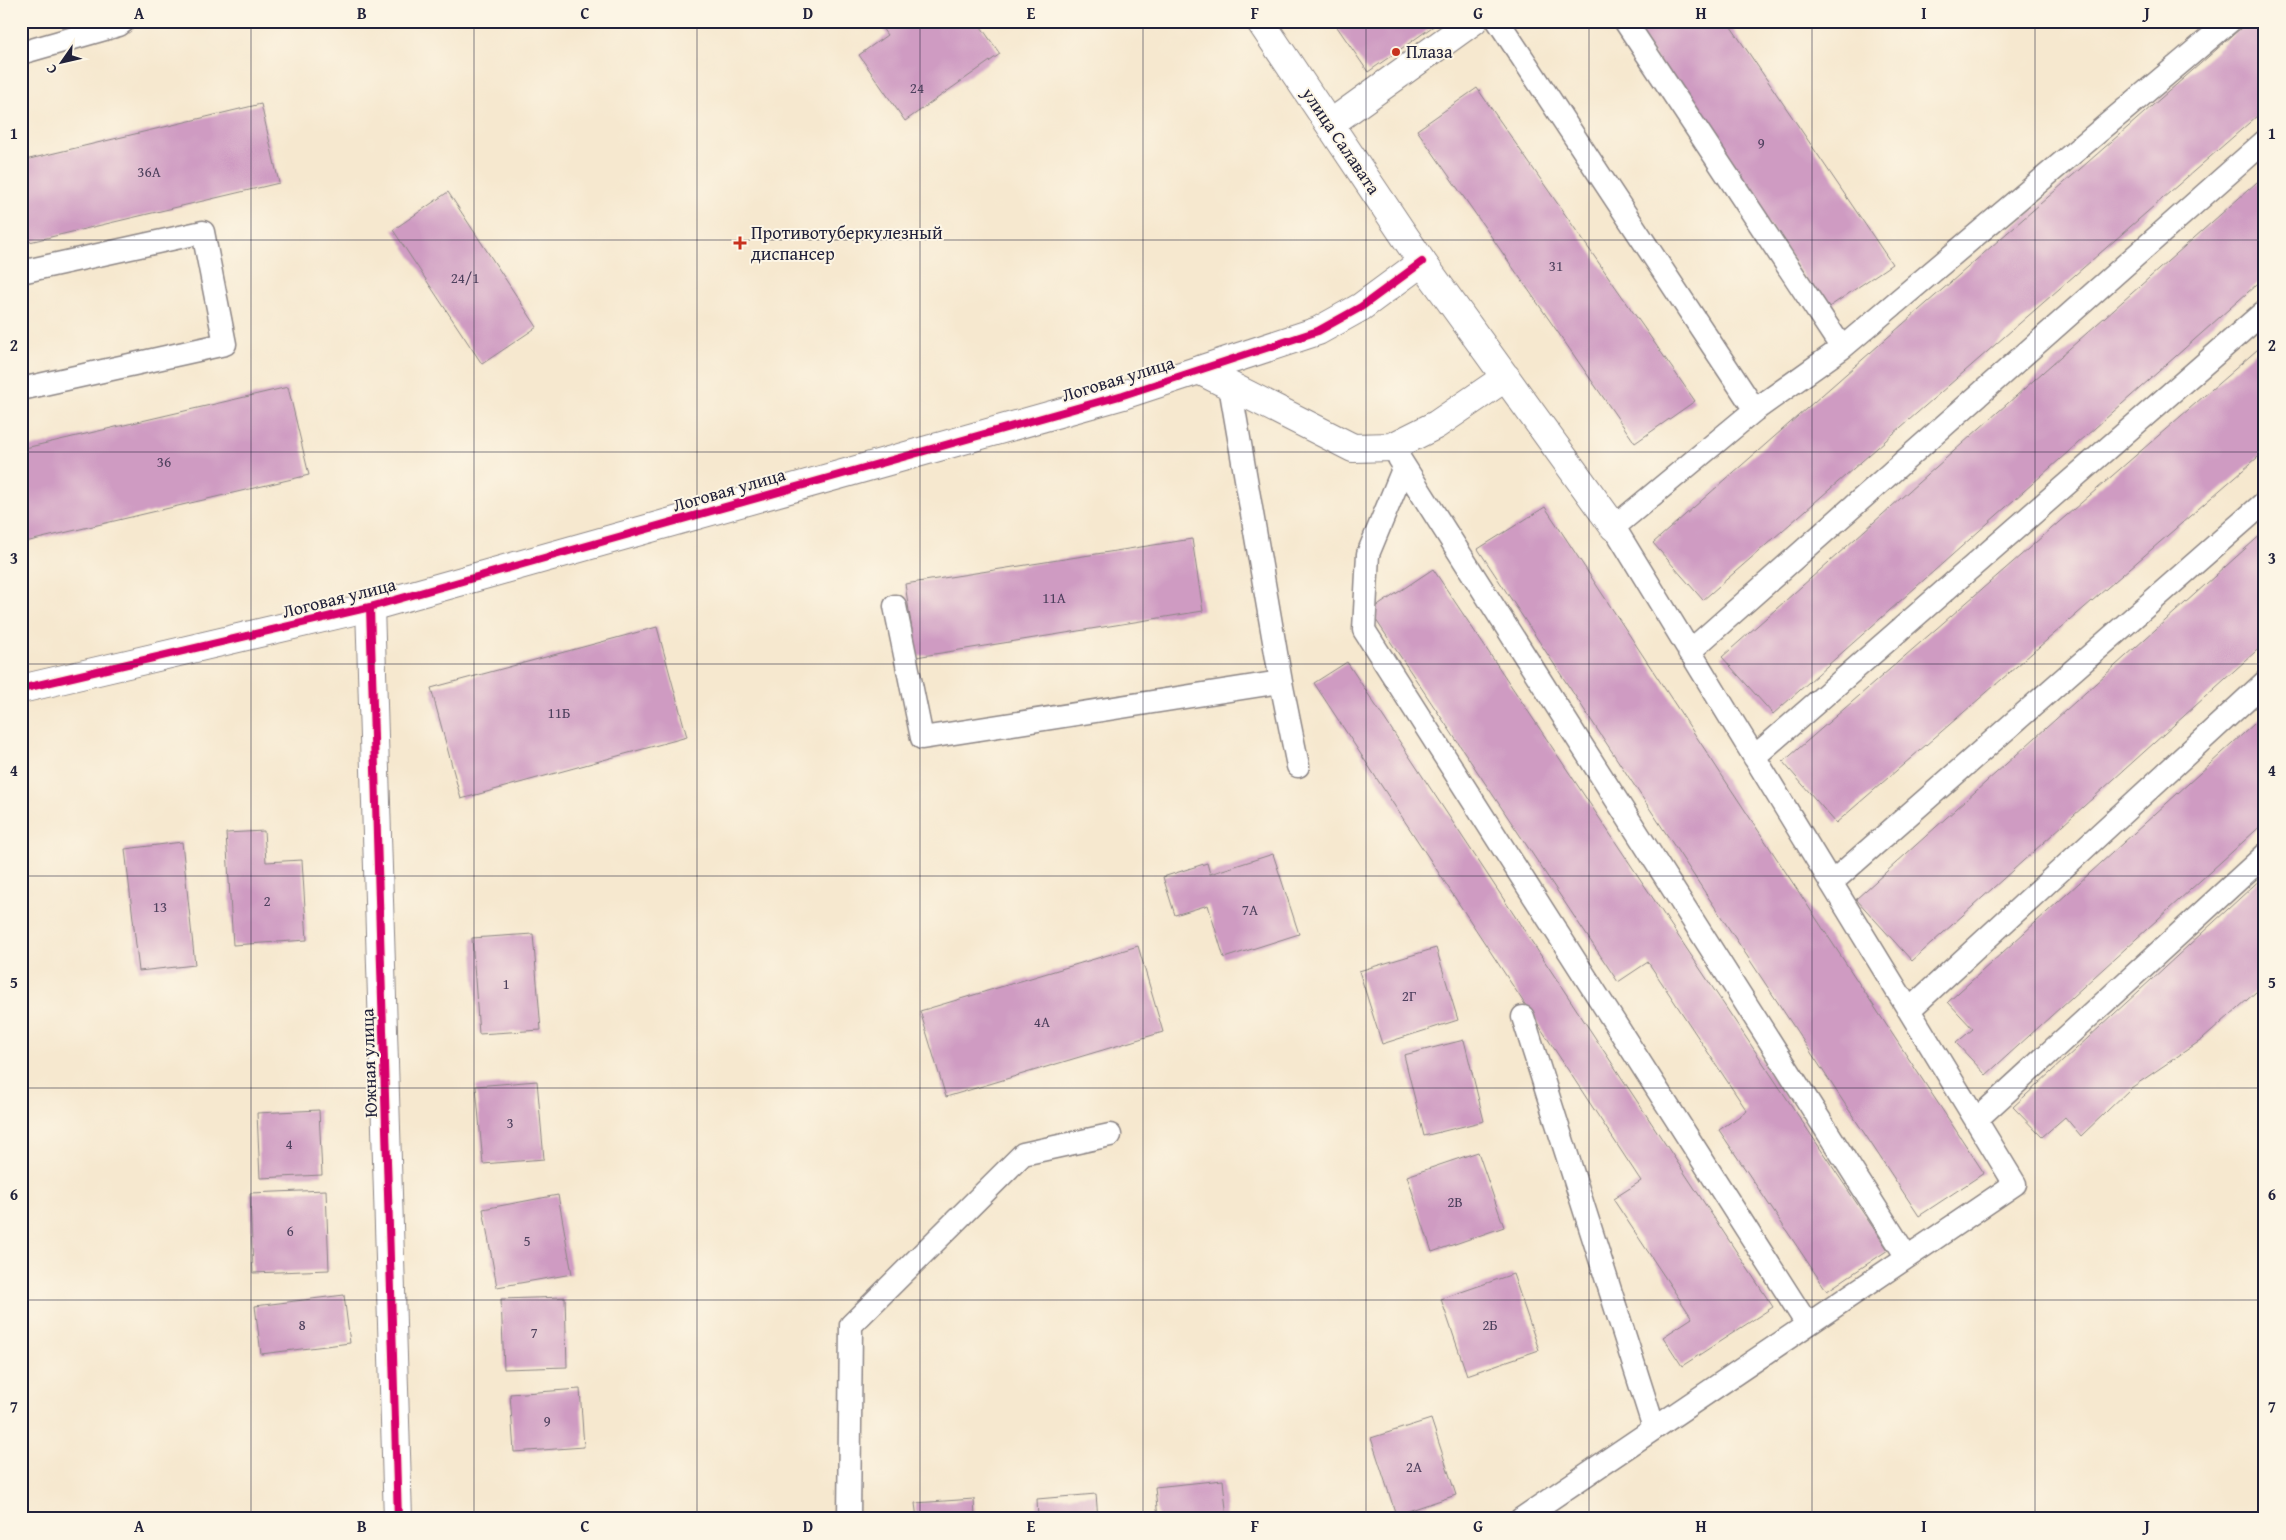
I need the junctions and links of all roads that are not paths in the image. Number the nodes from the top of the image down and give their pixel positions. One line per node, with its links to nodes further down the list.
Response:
1 (1260, 21): 8 (street, улица Салавата)
2 (1473, 21): 8 (street)
3 (1498, 21): 18 (lane)
4 (1625, 21): 13 (lane)
5 (2230, 21): 13 (lane)
6 (120, 23): 7 (lane)
7 (21, 53)
8 (1330, 124): 10 (street, улица Салавата)
9 (2265, 141): 24 (lane)
10 (1422, 262): 14 (street, Логовая улица); 15 (street, улица Салавата)
11 (21, 272): 17 (lane)
12 (2265, 311): 28 (lane)
13 (1842, 348): 18 (lane)
14 (1199, 370): 16 (street); 23 (street, Логовая улица)
15 (1506, 377): 19 (street); 21 (street, улица Салавата)
16 (1230, 386): 19 (street); 25 (lane)
17 (21, 389)
18 (1755, 410): 21 (lane)
19 (1398, 457): 36 (lane); 37 (lane)
20 (2265, 502): 31 (lane)
21 (1614, 527): 24 (lane)
22 (896, 606): 25 (lane)
23 (370, 607): 27 (street, Логовая улица); 39 (street, Южная улица)
24 (1689, 652): 28 (lane)
25 (1281, 682): 29 (lane)
26 (2265, 682): 32 (lane)
27 (21, 689)
28 (1754, 757): 31 (lane)
29 (1298, 766)
30 (2265, 855): 34 (lane)
31 (1831, 883): 32 (lane)
32 (1909, 1010): 34 (lane)
33 (1523, 1017): 38 (lane)
34 (1976, 1120): 36 (lane)
35 (1110, 1135): 40 (lane)
36 (1907, 1257): 37 (lane)
37 (1807, 1324): 38 (lane)
38 (1654, 1428): 41 (lane)
39 (398, 1519)
40 (849, 1519)
41 (1521, 1519)

